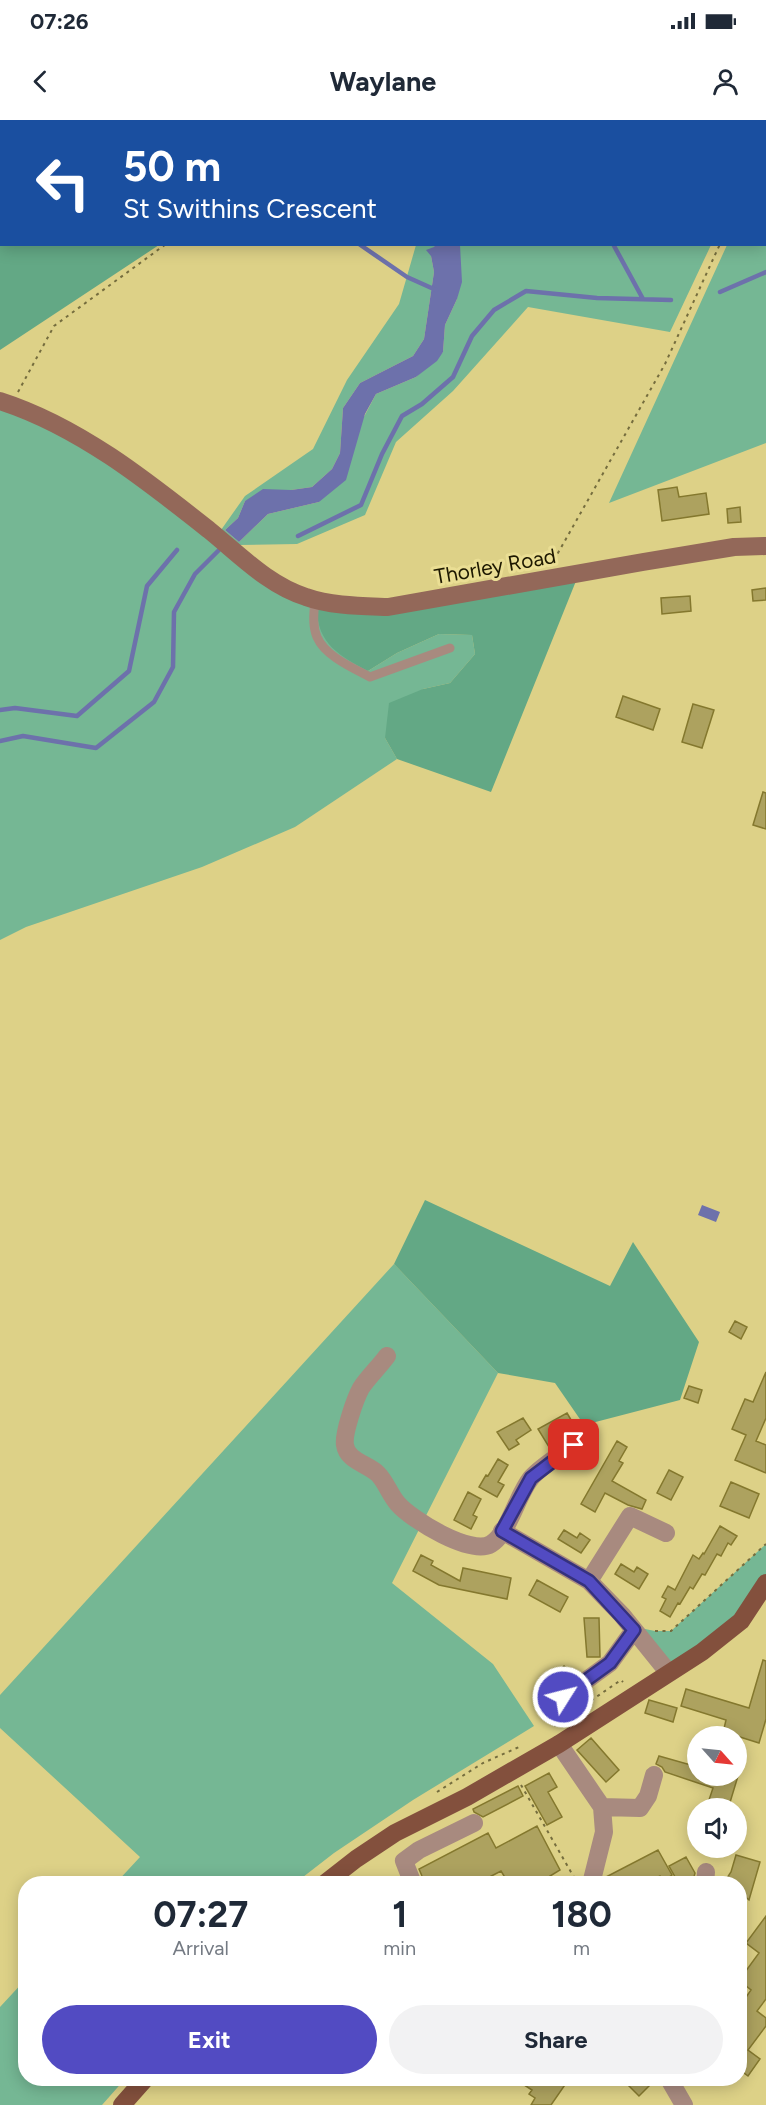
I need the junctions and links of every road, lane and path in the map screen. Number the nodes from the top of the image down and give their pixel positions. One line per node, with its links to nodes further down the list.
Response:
1 (163, 246): 3 (path)
2 (719, 246): 5 (path)
3 (6, 403): 6 (main road, Thorley Road)
4 (766, 546): 5 (main road, Thorley Road)
5 (552, 578): 6 (main road, Thorley Road)
6 (315, 599): 7 (lane)
7 (450, 648)
8 (387, 1356): 10 (street)
9 (574, 1445): 10 (street)
10 (502, 1531): 13 (street)
11 (666, 1533): 13 (street)
12 (766, 1544): 15 (path)
13 (589, 1581): 15 (street)
14 (766, 1583): 16 (main road)
15 (632, 1628): 16 (street); 18 (street)
16 (669, 1672): 17 (main road)
17 (633, 1697): 19 (main road); 19 (path)
18 (547, 1709)
19 (555, 1736): 21 (main road); 24 (street)
20 (522, 1746): 23 (path)
21 (513, 1770): 26 (main road); 28 (path)
22 (654, 1775): 24 (street)
23 (433, 1796)
24 (602, 1807): 29 (street)
25 (474, 1823): 27 (street)
26 (323, 1876)
27 (405, 1876)
28 (573, 1876)
29 (593, 1876)
30 (139, 2086): 32 (main road)
31 (673, 2086): 33 (street)
32 (122, 2105)
33 (684, 2105)

